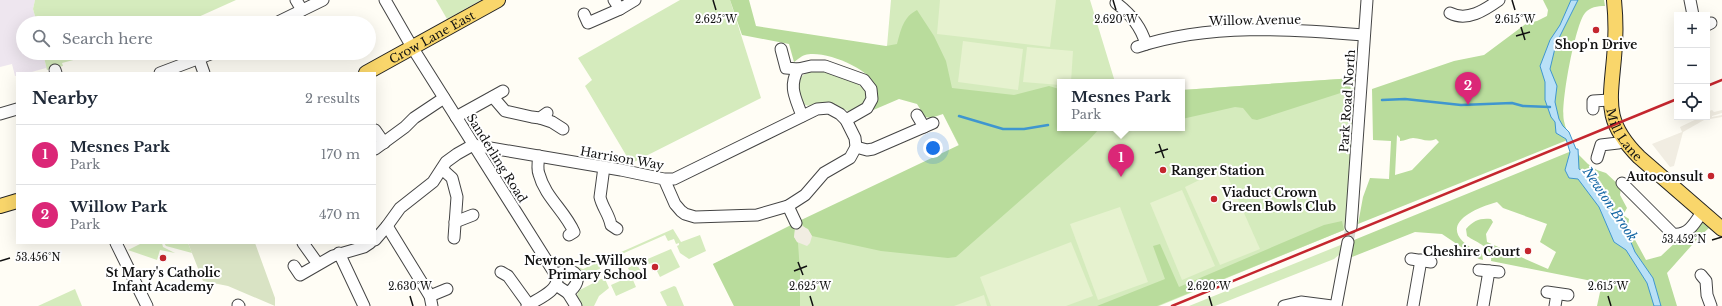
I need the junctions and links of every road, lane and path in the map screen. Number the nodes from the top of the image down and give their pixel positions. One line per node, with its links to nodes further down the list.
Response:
1 (296, 0): 12 (street)
2 (323, 0): 12 (street)
3 (385, 0): 20 (street, Sanderling Road)
4 (498, 0): 20 (main road, Crow Lane East)
5 (635, 0): 10 (street)
6 (1367, 0): 19 (street, Park Road North)
7 (1499, 0): 17 (street)
8 (1614, 0): 31 (main road, Mill Lane)
9 (1690, 0): 13 (street)
10 (617, 4): 15 (street)
11 (1115, 4): 19 (street, Willow Avenue)
12 (302, 10): 16 (street)
13 (1693, 12)
14 (1450, 13): 17 (street)
15 (584, 14)
16 (290, 16)
17 (1463, 18): 18 (street)
18 (1454, 25)
19 (1364, 36): 60 (street, Park Road North)
20 (412, 47): 27 (main road, Crow Lane East); 30 (street, Sanderling Road)
21 (781, 48): 24 (street)
22 (196, 60): 25 (street)
23 (199, 60): 26 (street)
24 (798, 69): 37 (street); 38 (street)
25 (163, 72)
26 (204, 72)
27 (368, 72)
28 (503, 91): 29 (street)
29 (493, 97): 36 (street); 39 (street)
30 (444, 98): 36 (street, Sanderling Road); 42 (street)
31 (1610, 100): 32 (street); 41 (main road, Mill Lane)
32 (1593, 101)
33 (16, 109): 34 (street)
34 (0, 114)
35 (917, 115): 44 (street)
36 (456, 116): 43 (street, Sanderling Road)
37 (802, 116): 38 (street, Harrison Way); 49 (street, Harrison Way)
38 (846, 120): 44 (street)
39 (563, 129)
40 (376, 134): 42 (street)
41 (1624, 141): 46 (street); 54 (main road, Mill Lane)
42 (379, 146)
43 (473, 146): 45 (street, Harrison Way); 48 (street); 76 (street, Sanderling Road)
44 (856, 148): 53 (street)
45 (538, 156): 47 (street, Harrison Way); 62 (street)
46 (1597, 158)
47 (604, 167): 49 (street, Harrison Way); 59 (street)
48 (442, 169): 56 (street); 58 (street)
49 (664, 179): 53 (street)
50 (1624, 189): 54 (street)
51 (16, 201): 52 (main road)
52 (0, 206)
53 (788, 206): 57 (street)
54 (1702, 212): 61 (main road, Mill Lane)
55 (473, 215): 56 (street)
56 (456, 222): 64 (street)
57 (796, 223)
58 (387, 226): 63 (street); 80 (street)
59 (612, 227)
60 (1351, 227)
61 (1722, 229)
62 (575, 233)
63 (376, 237)
64 (454, 238)
65 (1348, 242): 87 (street)
66 (116, 244): 82 (street)
67 (304, 244): 71 (street)
68 (366, 244): 69 (street)
69 (339, 253): 71 (street); 81 (street)
70 (1421, 260): 88 (street)
71 (318, 264): 72 (street)
72 (294, 266)
73 (501, 271): 83 (street)
74 (1489, 271): 89 (street)
75 (1707, 278): 91 (street)
76 (556, 281): 78 (street); 78 (street); 83 (street)
77 (447, 289): 80 (street)
78 (568, 293): 84 (street)
79 (1557, 294): 90 (street)
80 (431, 301)
81 (368, 305)
82 (147, 306)
83 (528, 306)
84 (576, 306)
85 (1284, 306): 86 (street)
86 (1332, 306)
87 (1336, 306)
88 (1413, 306)
89 (1483, 306)
90 (1555, 306)
91 (1711, 306)

